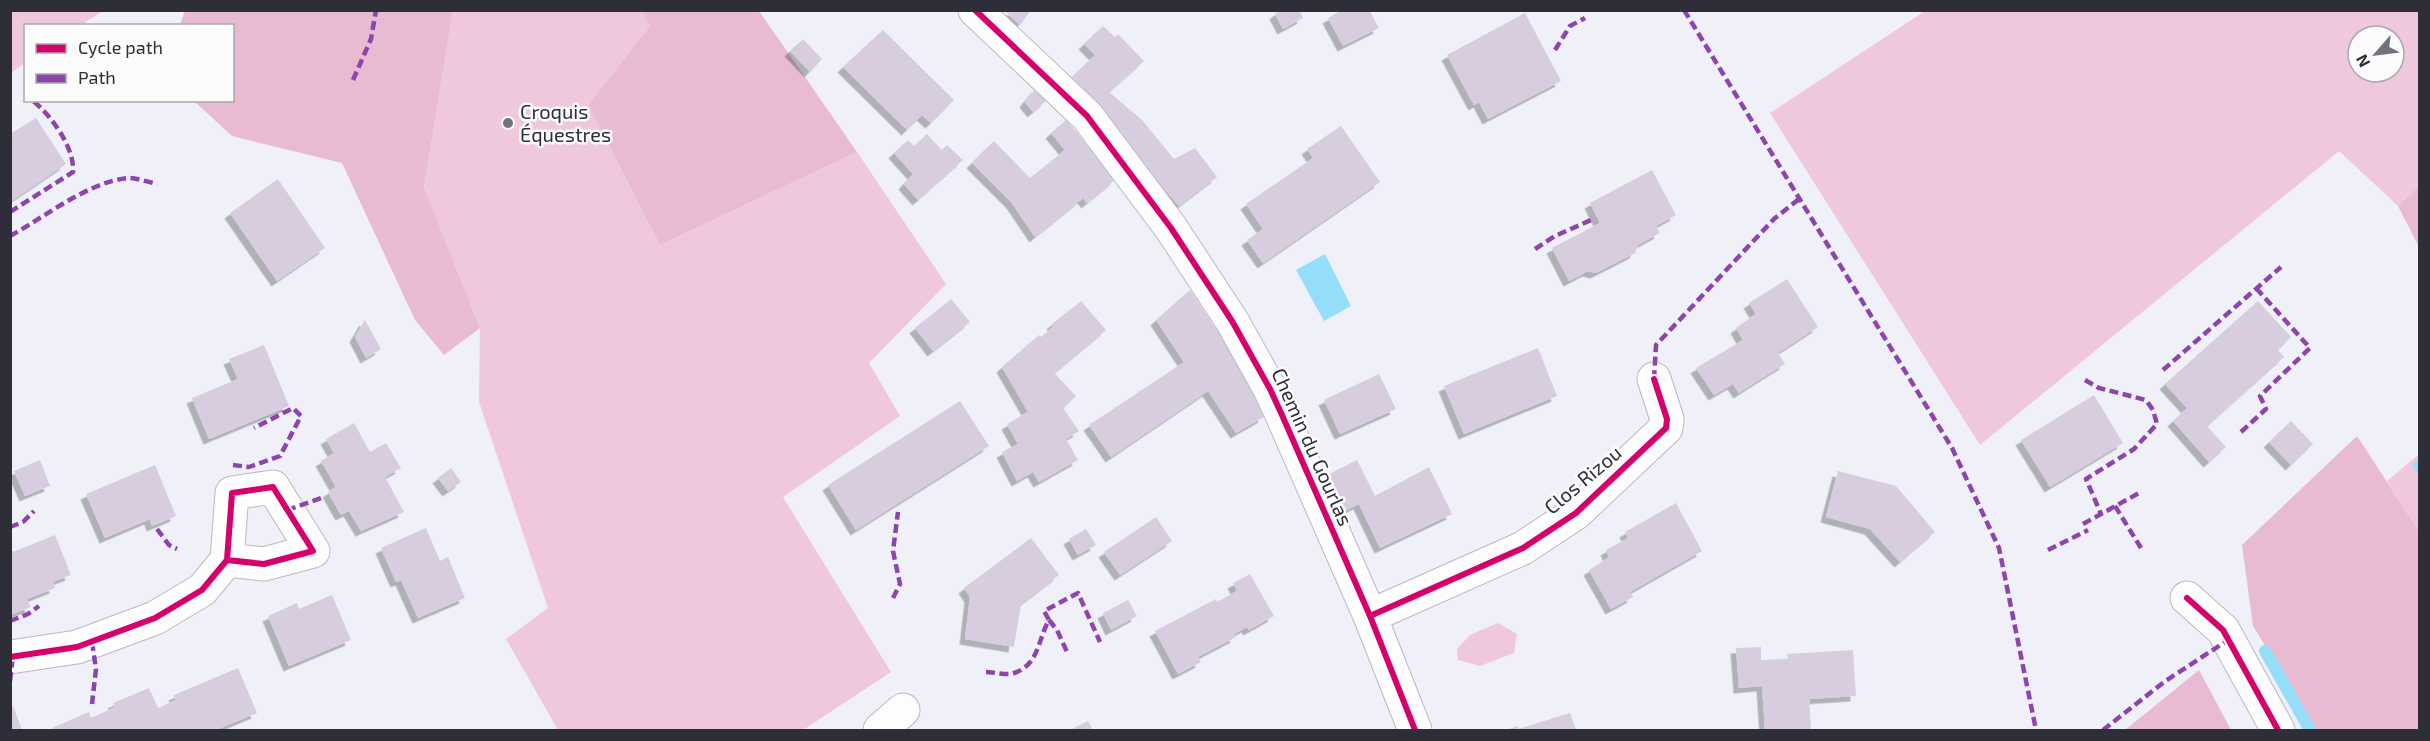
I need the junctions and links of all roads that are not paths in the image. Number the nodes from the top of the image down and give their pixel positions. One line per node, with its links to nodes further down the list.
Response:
1 (975, 10): 5 (street, Chemin du Gourlas)
2 (1654, 378): 5 (street, Clos Rizou)
3 (227, 560): 6 (street)
4 (2187, 598): 8 (street)
5 (1370, 616): 7 (street, Chemin du Gourlas)
6 (10, 657)
7 (1415, 730)
8 (2278, 730)

